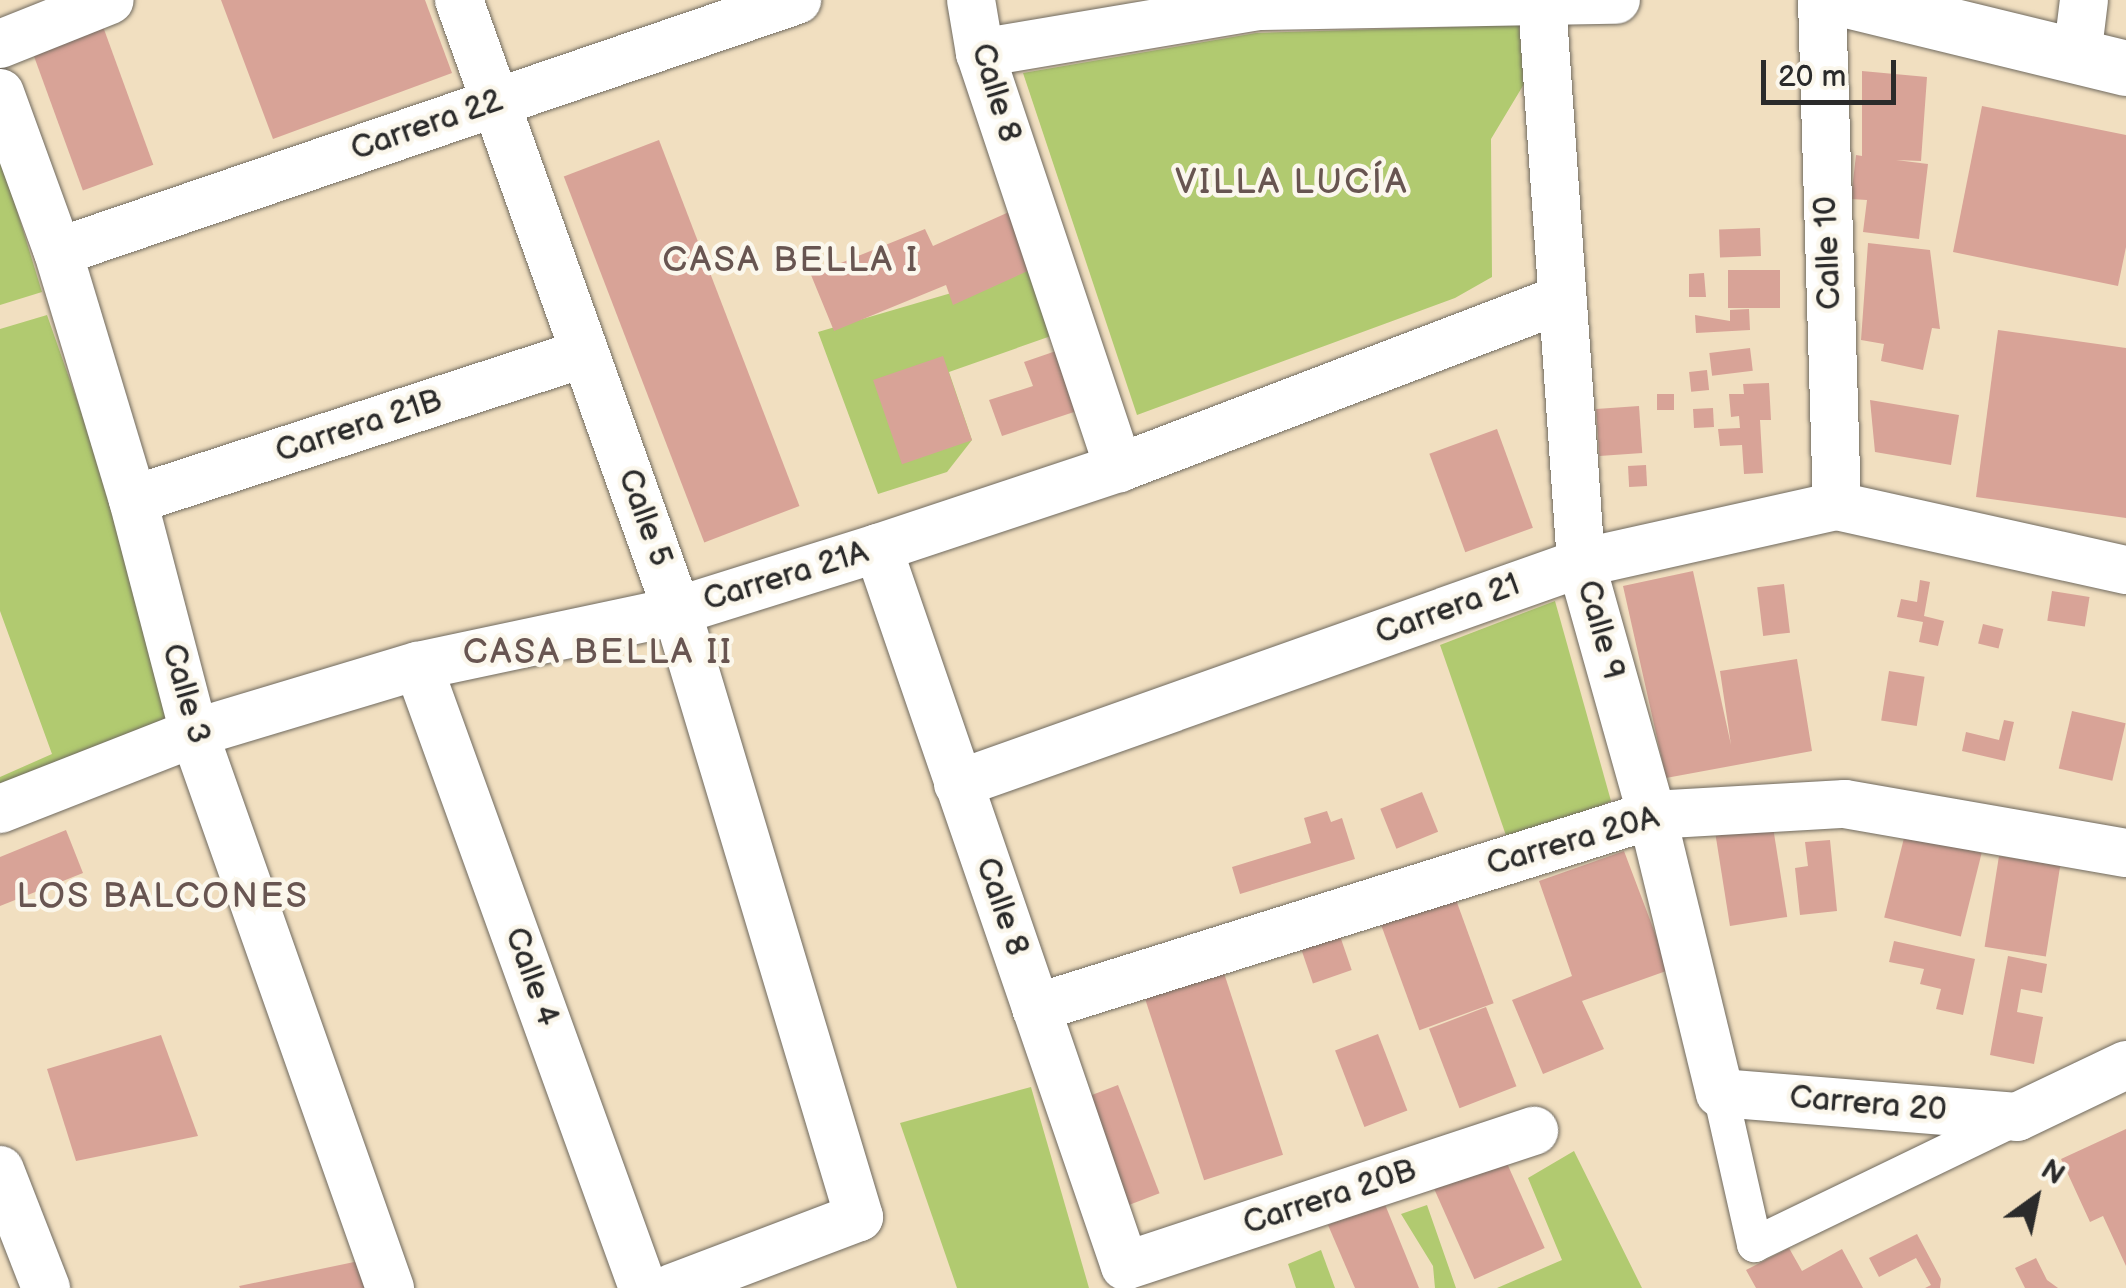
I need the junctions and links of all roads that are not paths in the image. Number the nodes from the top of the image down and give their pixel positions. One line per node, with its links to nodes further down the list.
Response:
1 (110, 0): 10 (street)
2 (458, 0): 14 (street, Calle 5)
3 (796, 0): 14 (street, Carrera 22)
4 (970, 0): 11 (street, Calle 8)
5 (1616, 0): 9 (street)
6 (1822, 0): 20 (street, Calle 10)
7 (1848, 0): 12 (street)
8 (2084, 0): 12 (street)
9 (1542, 2): 11 (street); 16 (street, Calle 9)
10 (0, 44)
11 (980, 53): 18 (street, Calle 8)
12 (2102, 62)
13 (0, 93): 15 (street, Calle 3)
14 (495, 102): 15 (street, Carrera 22); 17 (street, Calle 5)
15 (58, 252): 19 (street, Calle 3)
16 (1559, 300): 18 (street, Carrera 21A); 22 (street, Calle 9)
17 (585, 353): 19 (street, Carrera 21B); 24 (street, Calle 5)
18 (1119, 468): 21 (street, Carrera 21A)
19 (133, 500): 26 (street, Calle 3)
20 (1837, 506): 22 (street, Carrera 21); 23 (street, Carrera 21)
21 (878, 548): 24 (street, Carrera 21A); 27 (street, Calle 8)
22 (1581, 563): 27 (street, Carrera 21); 29 (street, Calle 9)
23 (2126, 570)
24 (677, 611): 25 (street, Carrera 21A); 42 (street, Calle 5)
25 (418, 666): 26 (street, Carrera 21A); 41 (street, Calle 4)
26 (194, 733): 28 (street, Carrera 21A); 40 (street, Calle 3)
27 (958, 784): 31 (street, Calle 8)
28 (0, 809)
29 (1652, 815): 30 (street, Carrera 20A); 31 (street, Carrera 20A); 33 (street, Calle 9)
30 (2126, 853)
31 (1036, 1008): 38 (street, Calle 8)
32 (2126, 1064): 34 (street, Carrera 20)
33 (1720, 1093): 34 (street, Carrera 20); 37 (street, Calle 9)
34 (2017, 1117): 37 (street, Carrera 20)
35 (1534, 1132): 38 (street, Carrera 20B)
36 (0, 1170): 39 (street)
37 (1754, 1244)
38 (1126, 1266)
39 (46, 1288)
40 (390, 1288)
41 (643, 1288)
42 (672, 1288)

